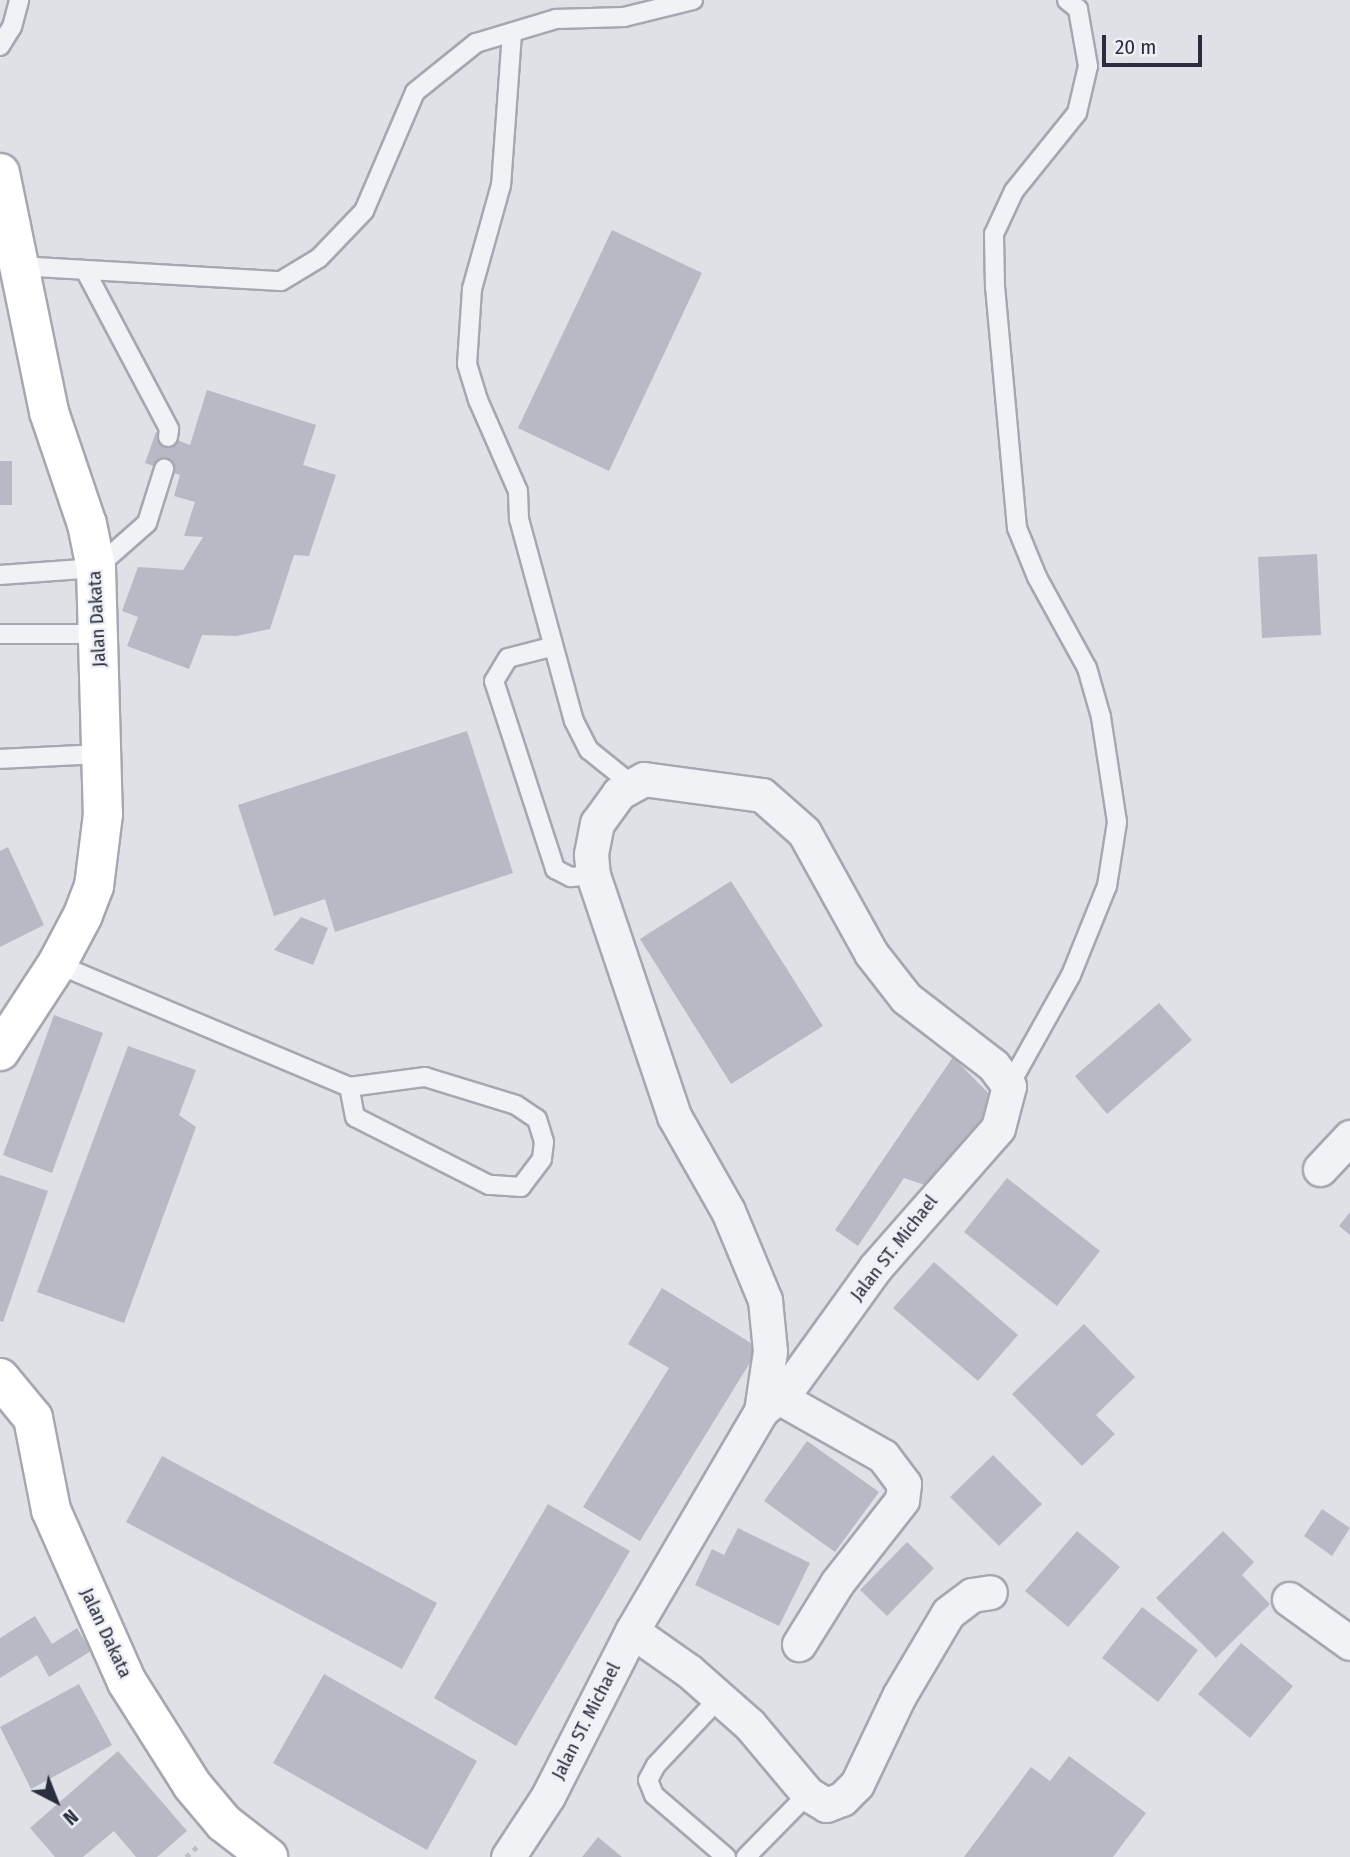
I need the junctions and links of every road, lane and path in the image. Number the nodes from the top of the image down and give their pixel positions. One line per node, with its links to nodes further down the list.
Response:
1 (19, 0): 5 (lane)
2 (693, 0): 4 (lane)
3 (1067, 0): 22 (lane)
4 (512, 33): 8 (lane); 15 (lane)
5 (0, 46)
6 (0, 173): 7 (street, Jalan Dakata)
7 (18, 266): 8 (lane); 11 (street, Jalan Dakata)
8 (86, 272): 9 (lane)
9 (168, 437)
10 (164, 469): 11 (lane)
11 (96, 568): 12 (lane); 14 (street, Jalan Dakata)
12 (0, 575)
13 (0, 634): 14 (lane)
14 (98, 634): 16 (street, Jalan Dakata)
15 (551, 647): 18 (lane); 19 (lane)
16 (102, 754): 17 (lane); 20 (street, Jalan Dakata)
17 (0, 759)
18 (630, 783): 19 (street); 22 (street)
19 (593, 874): 27 (street)
20 (57, 964): 21 (street, Jalan Dakata); 23 (lane)
21 (0, 1051)
22 (1009, 1086): 27 (street, Jalan ST. Michael)
23 (349, 1087): 23 (lane)
24 (1350, 1137): 25 (street)
25 (1320, 1169)
26 (0, 1378): 35 (street, Jalan Dakata)
27 (771, 1404): 30 (street, Jalan ST. Michael); 32 (street)
28 (990, 1592): 34 (street)
29 (1289, 1599): 31 (street)
30 (632, 1631): 33 (street); 36 (street, Jalan ST. Michael)
31 (1350, 1643)
32 (799, 1644)
33 (719, 1698): 34 (street); 37 (lane)
34 (808, 1794): 38 (lane)
35 (268, 1857)
36 (508, 1857)
37 (726, 1857)
38 (746, 1857)

